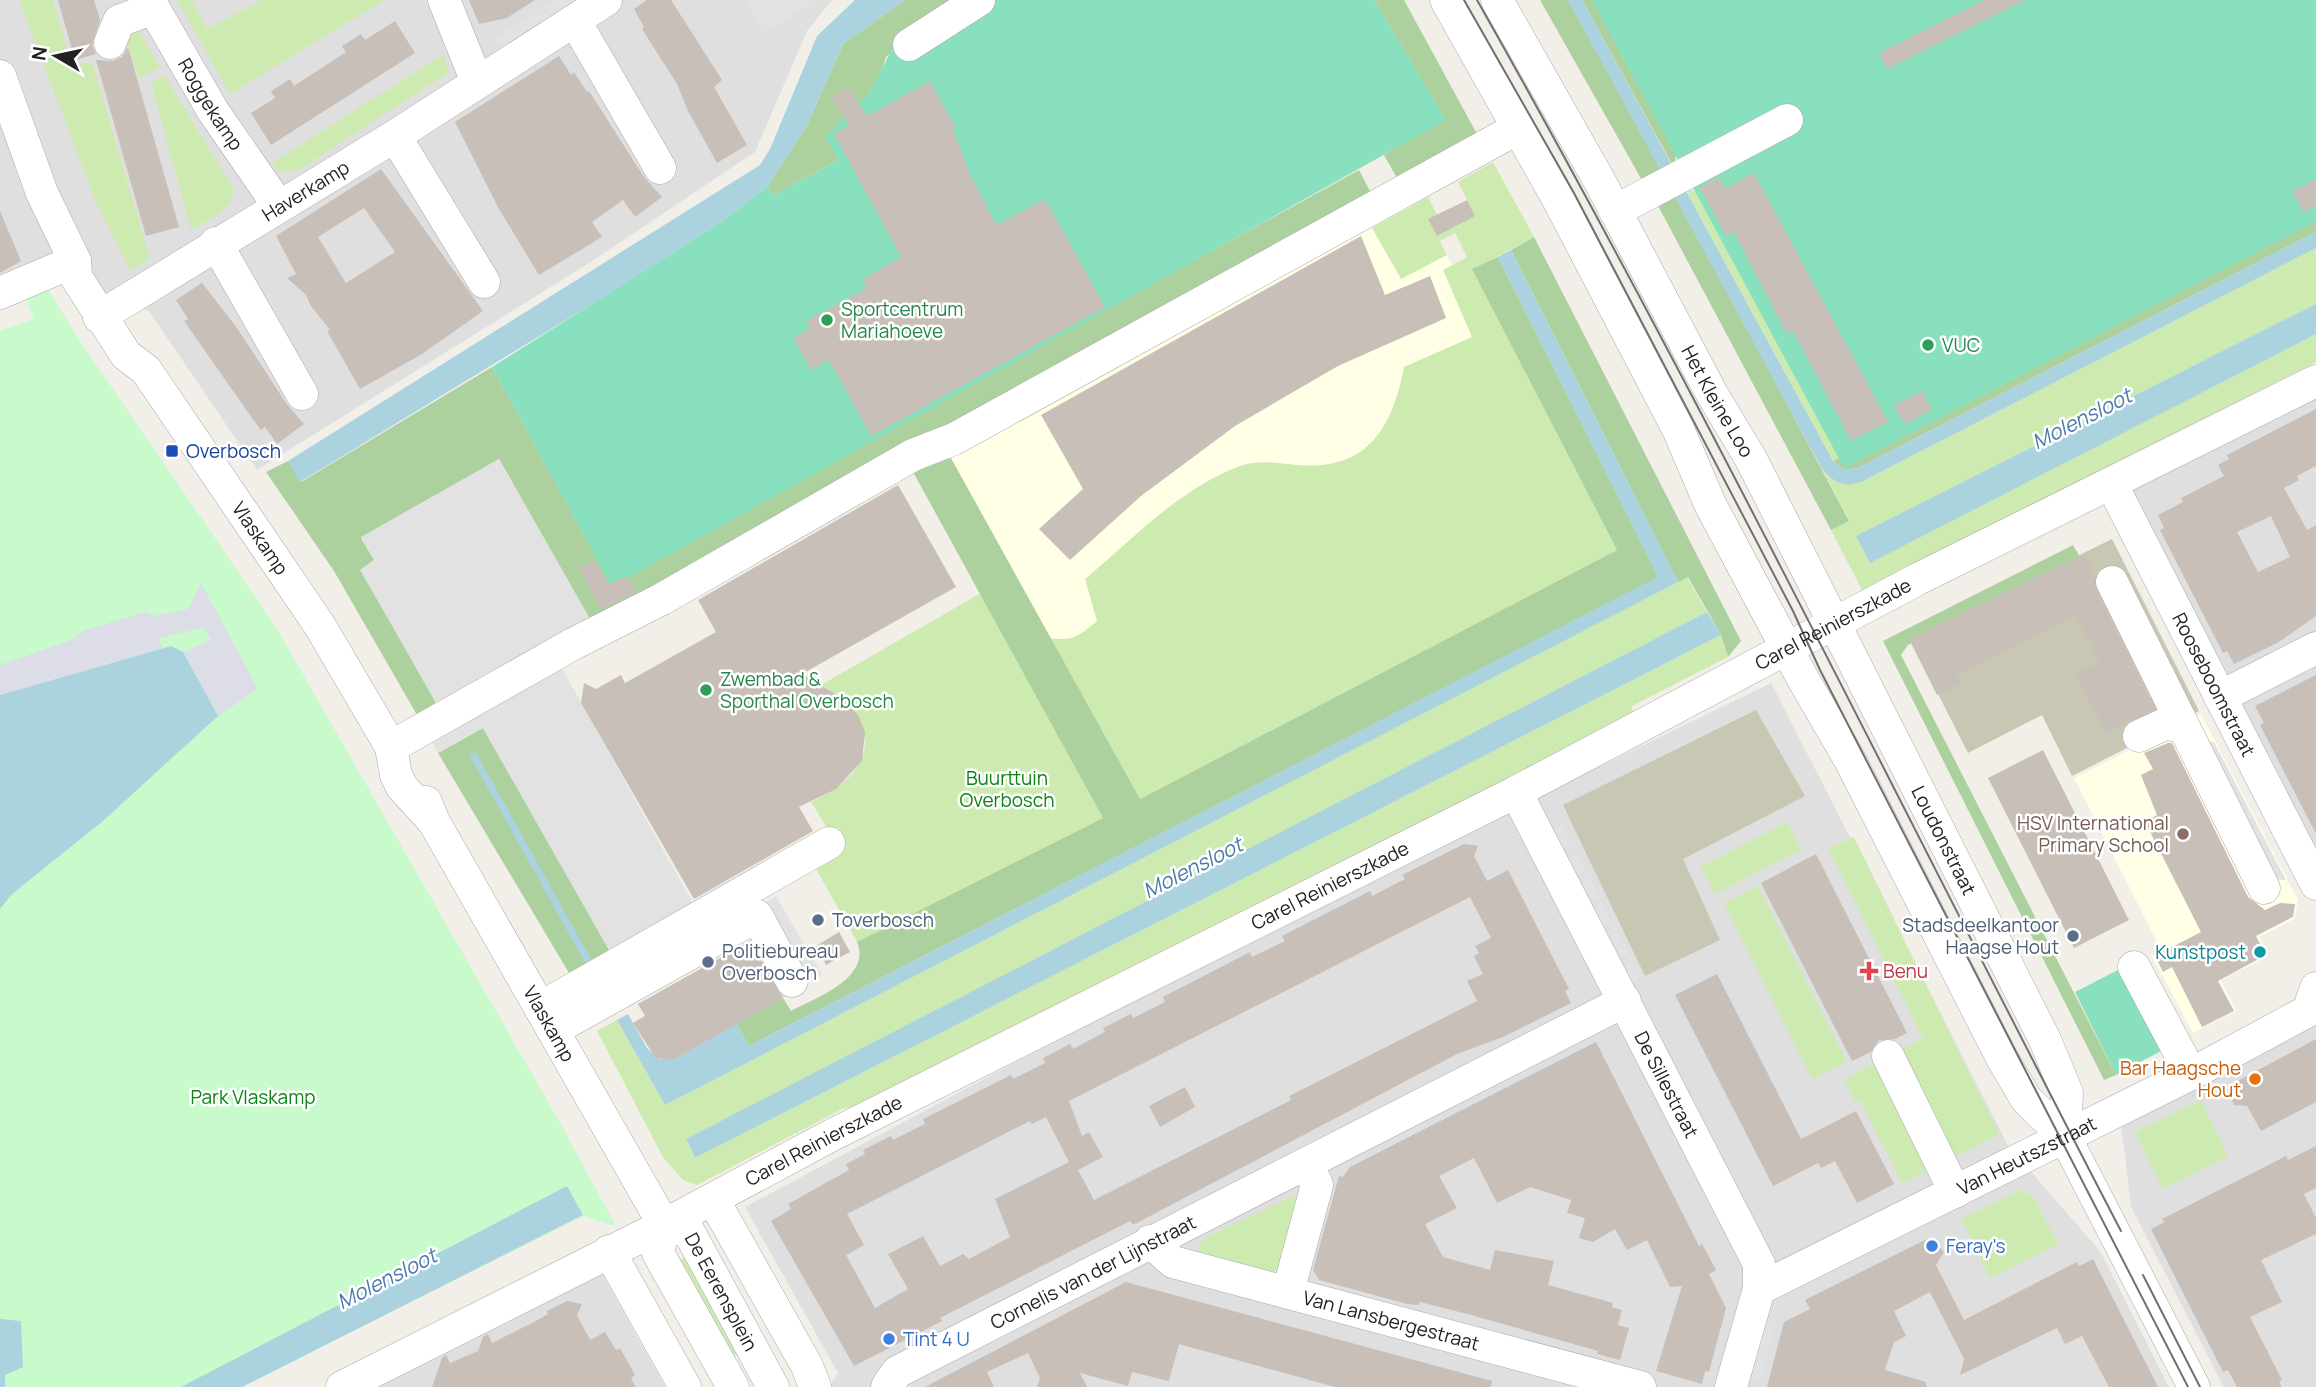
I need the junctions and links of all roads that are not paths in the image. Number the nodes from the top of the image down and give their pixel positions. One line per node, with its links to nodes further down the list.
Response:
1 (444, 0): 11 (street)
2 (606, 0): 7 (street, Haverkamp)
3 (979, 0): 9 (street)
4 (1446, 0): 13 (street)
5 (1497, 0): 16 (street, Het Kleine Loo)
6 (151, 4): 8 (street); 18 (street, Roggekamp)
7 (575, 21): 11 (street, Haverkamp); 15 (street)
8 (110, 43)
9 (909, 45)
10 (1, 81): 21 (street, Vlaskamp)
11 (477, 82): 14 (street, Haverkamp)
12 (1787, 120): 19 (street)
13 (1518, 128): 17 (street); 35 (street)
14 (395, 136): 18 (street, Haverkamp); 22 (street)
15 (660, 168)
16 (1599, 180): 17 (street); 19 (street, Het Kleine Loo)
17 (1559, 201): 30 (street)
18 (278, 205): 20 (street, Haverkamp)
19 (1615, 211): 29 (street, Het Kleine Loo)
20 (216, 243): 24 (street, Haverkamp); 26 (street)
21 (75, 261): 23 (street); 24 (street, Vlaskamp)
22 (484, 282)
23 (0, 293)
24 (106, 313): 35 (street, Vlaskamp)
25 (2316, 381): 27 (street, Carel Reinierszkade)
26 (302, 394)
27 (2112, 485): 29 (street, Carel Reinierszkade); 32 (street, Rooseboomstraat)
28 (2112, 582): 33 (street)
29 (1835, 623): 30 (street, Carel Reinierszkade); 47 (street, Loudonstraat)
30 (1786, 648): 36 (street, Carel Reinierszkade); 47 (street, Loudonstraat)
31 (2316, 648): 32 (street)
32 (2222, 701): 33 (street); 38 (street, Rooseboomstraat)
33 (2177, 731): 34 (street); 39 (street)
34 (2139, 736)
35 (391, 747): 44 (street, Vlaskamp)
36 (1516, 792): 43 (street, De Sillestraat); 50 (street, Carel Reinierszkade)
37 (829, 843): 44 (street)
38 (2316, 884)
39 (2264, 888)
40 (2134, 967): 46 (street)
41 (792, 981): 44 (street)
42 (2316, 988): 46 (street, Van Heutszstraat)
43 (1625, 1001): 48 (street, Cornelis van der Lijnstraat); 54 (street, De Sillestraat)
44 (547, 1019): 51 (street, Vlaskamp)
45 (1888, 1056): 49 (street)
46 (2191, 1074): 47 (street, Van Heutszstraat)
47 (2065, 1138): 49 (street, Van Heutszstraat); 64 (street, Loudonstraat)
48 (1307, 1164): 52 (street, Cornelis van der Lijnstraat); 55 (street)
49 (1955, 1192): 54 (street, Van Heutszstraat)
50 (713, 1199): 51 (street, Carel Reinierszkade); 60 (street, De Eerensplein)
51 (664, 1225): 53 (street, Carel Reinierszkade); 58 (street, De Eerensplein); 59 (street, De Eerensplein)
52 (1150, 1241): 55 (street, Van Lansbergestraat); 61 (street, Cornelis van der Lijnstraat)
53 (609, 1251): 56 (street, Carel Reinierszkade); 57 (street)
54 (1759, 1289): 63 (street, De Sillestraat)
55 (1288, 1292): 62 (street, Van Lansbergestraat)
56 (342, 1387)
57 (685, 1387)
58 (733, 1387)
59 (774, 1387)
60 (815, 1387)
61 (887, 1387)
62 (1640, 1387)
63 (1731, 1387)
64 (2194, 1387)

